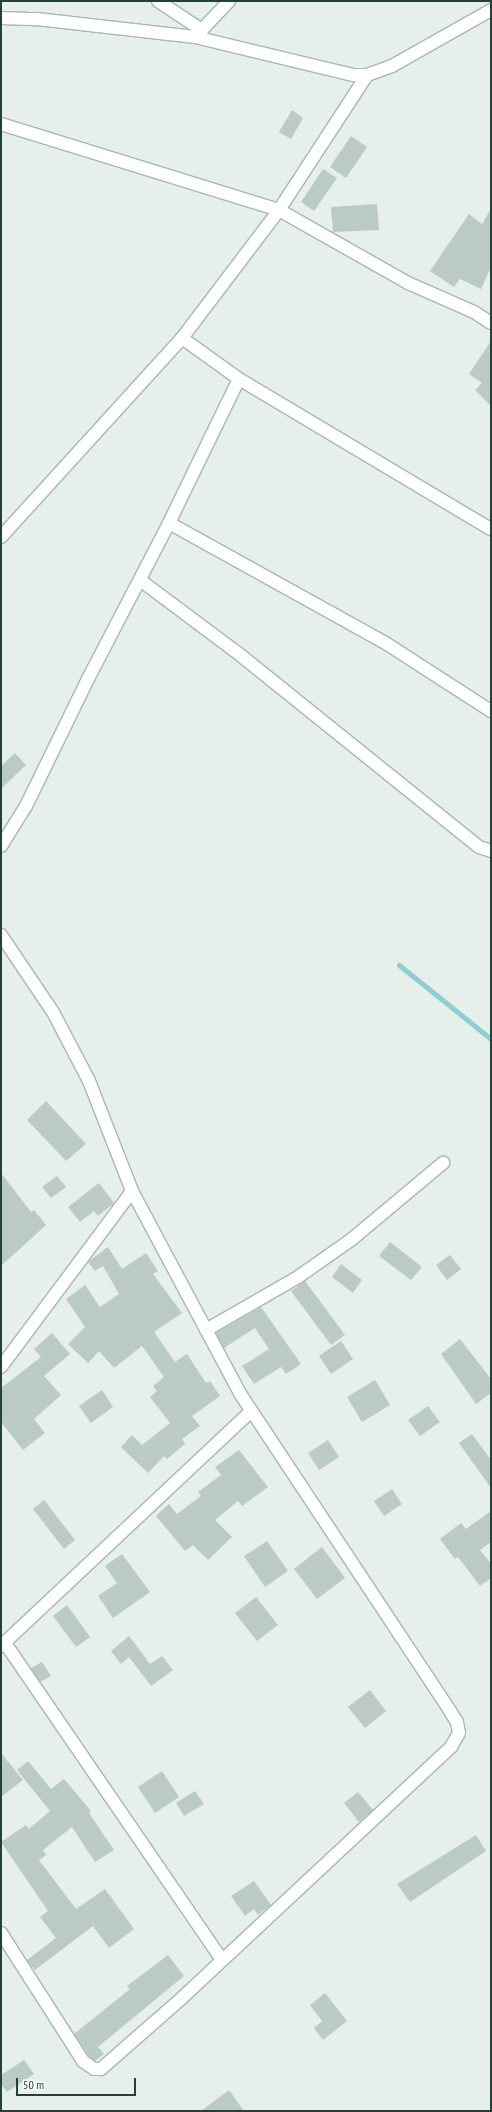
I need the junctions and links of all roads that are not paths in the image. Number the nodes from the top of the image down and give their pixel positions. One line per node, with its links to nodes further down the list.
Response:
1 (158, 1): 5 (street)
2 (229, 1): 5 (street)
3 (491, 10): 6 (street)
4 (1, 18): 5 (street)
5 (198, 34): 6 (street)
6 (368, 75): 8 (street)
7 (1, 124): 8 (street)
8 (279, 210): 9 (street); 10 (street)
9 (491, 323)
10 (182, 338): 11 (street); 14 (street)
11 (239, 379): 12 (street); 13 (street)
12 (170, 523): 15 (street); 16 (street)
13 (491, 529)
14 (1, 537)
15 (140, 580): 17 (street); 18 (street)
16 (491, 712)
17 (1, 846)
18 (491, 851)
19 (1, 935): 21 (street)
20 (443, 1163): 22 (street)
21 (132, 1191): 22 (street); 23 (street)
22 (206, 1330): 24 (street)
23 (1, 1367)
24 (251, 1411): 25 (street); 27 (street)
25 (3, 1645): 27 (street)
26 (1, 1933): 27 (street)
27 (222, 1960)

